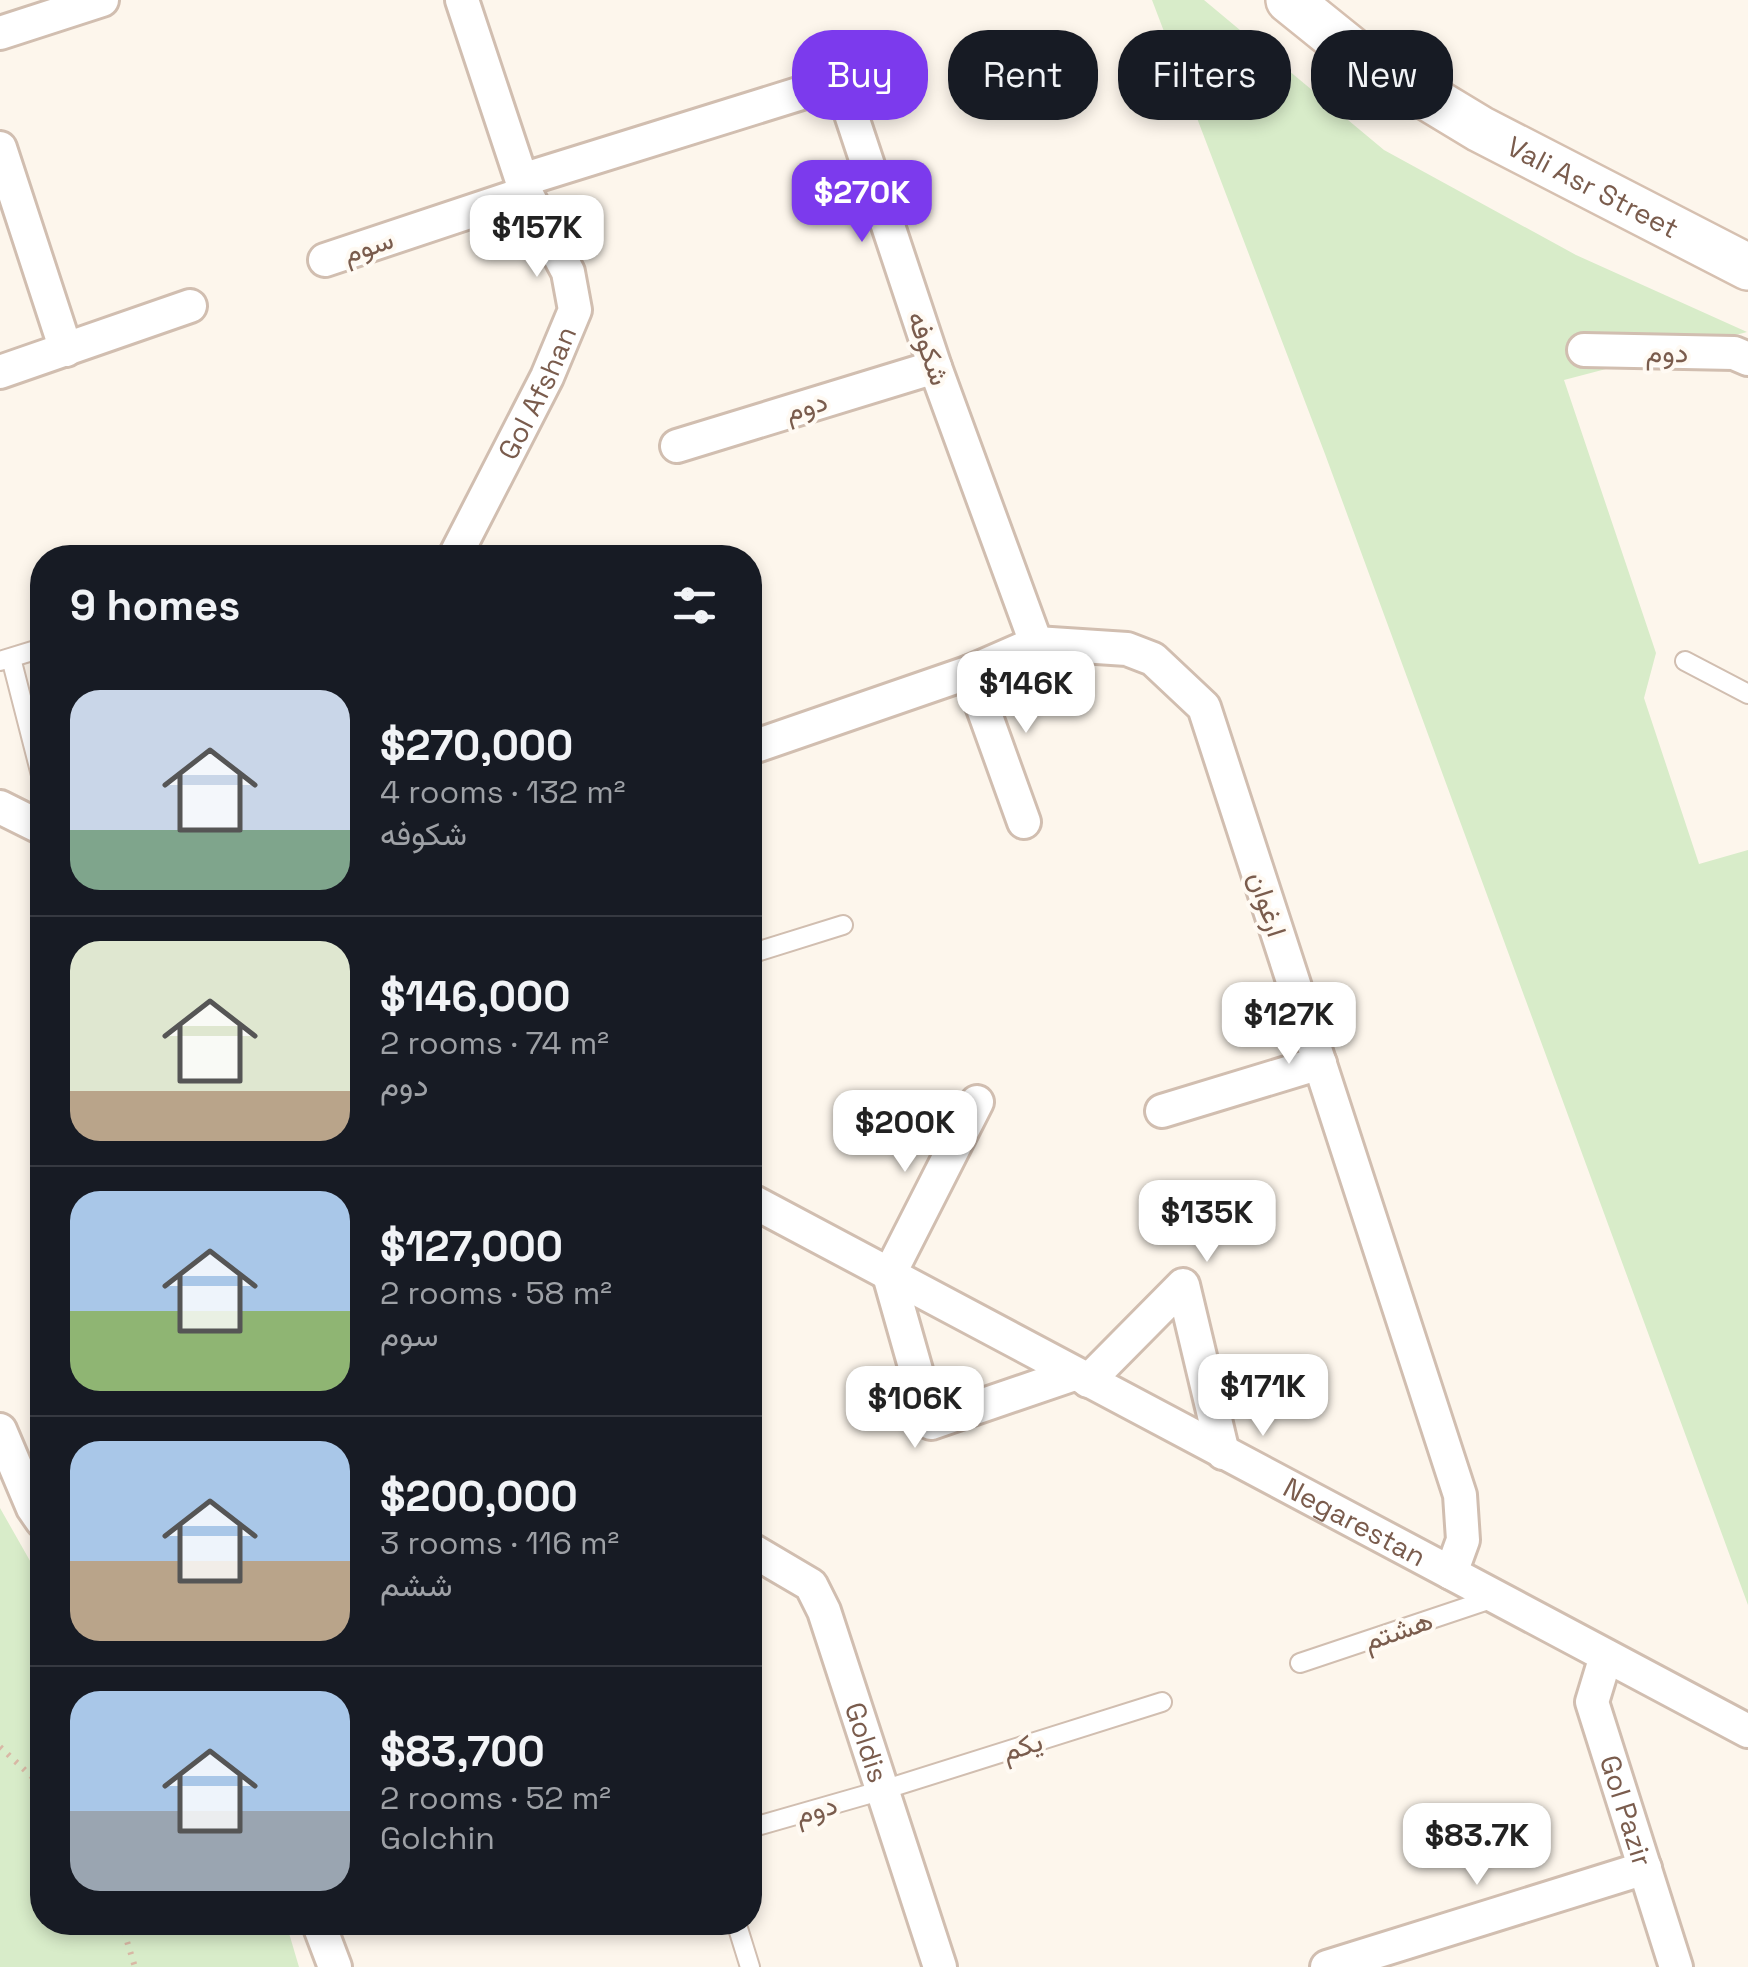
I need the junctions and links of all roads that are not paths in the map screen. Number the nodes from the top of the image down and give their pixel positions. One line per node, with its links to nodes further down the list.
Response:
1 (102, 0): 4 (street)
2 (462, 0): 6 (street, Gol Afshan)
3 (1289, 0): 8 (main road, Vali Asr Street)
4 (0, 33)
5 (0, 148): 10 (street)
6 (524, 187): 7 (street, سوم); 13 (street, شکوفه); 16 (street, Gol Afshan)
7 (325, 260)
8 (1748, 268)
9 (190, 306): 10 (street)
10 (66, 350): 14 (street)
11 (1584, 350): 12 (street, دوم)
12 (1748, 359)
13 (935, 366): 15 (street, دوم); 17 (street, شکوفه)
14 (0, 372)
15 (677, 446)
16 (461, 545)
17 (1036, 644): 21 (street, ارغوان); 30 (street, ارغوان)
18 (30, 652): 19 (lane)
19 (6, 660): 23 (lane)
20 (1685, 661): 22 (lane)
21 (970, 672): 24 (street, ارغوان); 27 (street)
22 (1748, 694)
23 (30, 739)
24 (762, 744)
25 (0, 806): 26 (street)
26 (30, 822)
27 (1024, 822)
28 (843, 925): 29 (lane)
29 (762, 950)
30 (1320, 1063): 32 (street); 40 (street, ارغوان)
31 (977, 1102): 34 (street)
32 (1162, 1111)
33 (762, 1206): 34 (street, Negarestan)
34 (889, 1275): 35 (street, Negarestan); 35 (street)
35 (1081, 1378): 37 (street, Negarestan); 37 (street)
36 (0, 1430): 38 (street)
37 (1223, 1453): 40 (street, Negarestan)
38 (30, 1501)
39 (762, 1556): 46 (street, Goldis)
40 (1451, 1574): 41 (street, Negarestan)
41 (1496, 1597): 42 (street, Negarestan); 43 (lane, هشتم)
42 (1606, 1656): 45 (street, Negarestan); 48 (street, Gol Pazir)
43 (1300, 1663)
44 (1162, 1702): 46 (lane, یکم)
45 (1748, 1731)
46 (882, 1790): 47 (lane, دوم); 53 (street, Goldis)
47 (762, 1825)
48 (1645, 1868): 54 (street); 55 (street, Gol Pazir)
49 (323, 1935): 51 (street)
50 (740, 1935): 52 (lane)
51 (335, 1967)
52 (750, 1967)
53 (940, 1967)
54 (1327, 1967)
55 (1676, 1967)

